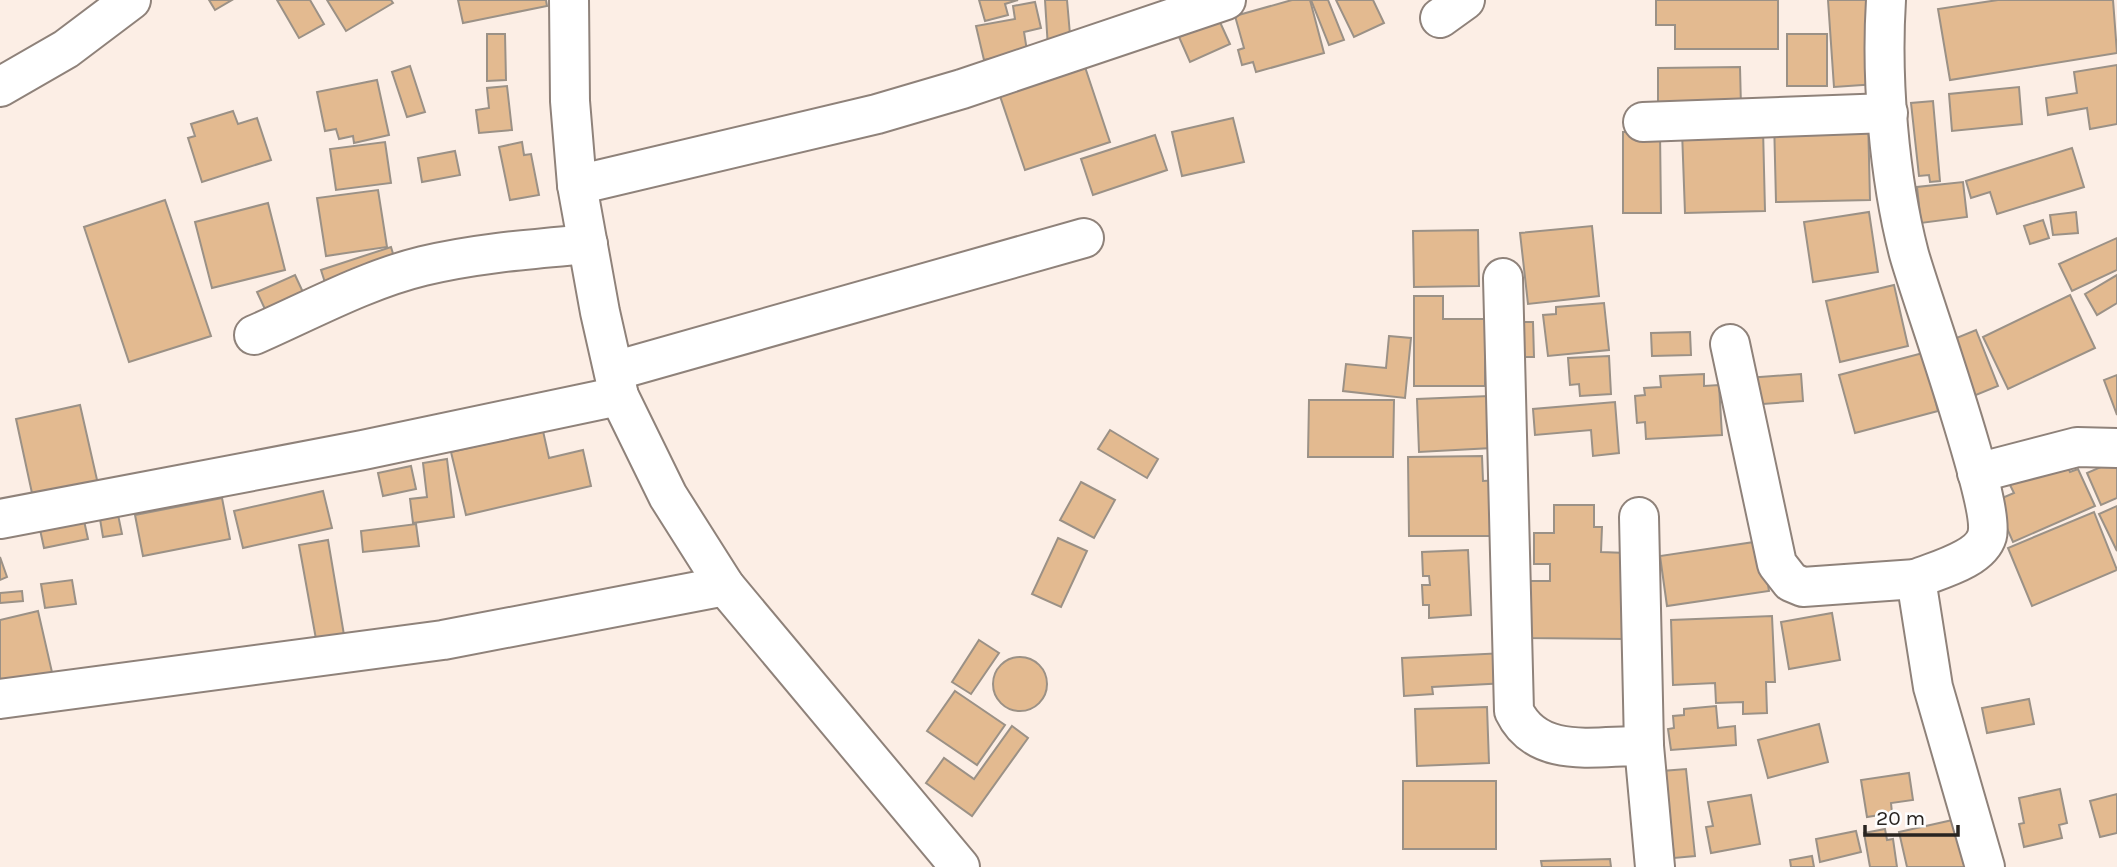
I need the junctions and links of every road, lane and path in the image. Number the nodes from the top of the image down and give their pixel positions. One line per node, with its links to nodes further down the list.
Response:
1 (569, 0): 8 (street)
2 (1226, 0): 8 (street)
3 (1885, 0): 6 (street)
4 (126, 2): 5 (street)
5 (0, 87)
6 (1888, 113): 7 (street); 16 (street)
7 (1643, 122)
8 (578, 185): 10 (street)
9 (1084, 238): 14 (street)
10 (588, 244): 12 (street); 14 (street)
11 (1503, 278): 22 (street)
12 (254, 335)
13 (1730, 344): 19 (street)
14 (617, 383): 18 (street); 20 (street)
15 (2117, 448): 16 (street)
16 (1977, 473): 19 (street)
17 (1639, 517): 22 (street)
18 (0, 519)
19 (1916, 579): 25 (street)
20 (725, 586): 21 (street); 23 (street)
21 (0, 699)
22 (1644, 746): 24 (street)
23 (955, 865)
24 (1655, 867)
25 (1984, 867)

